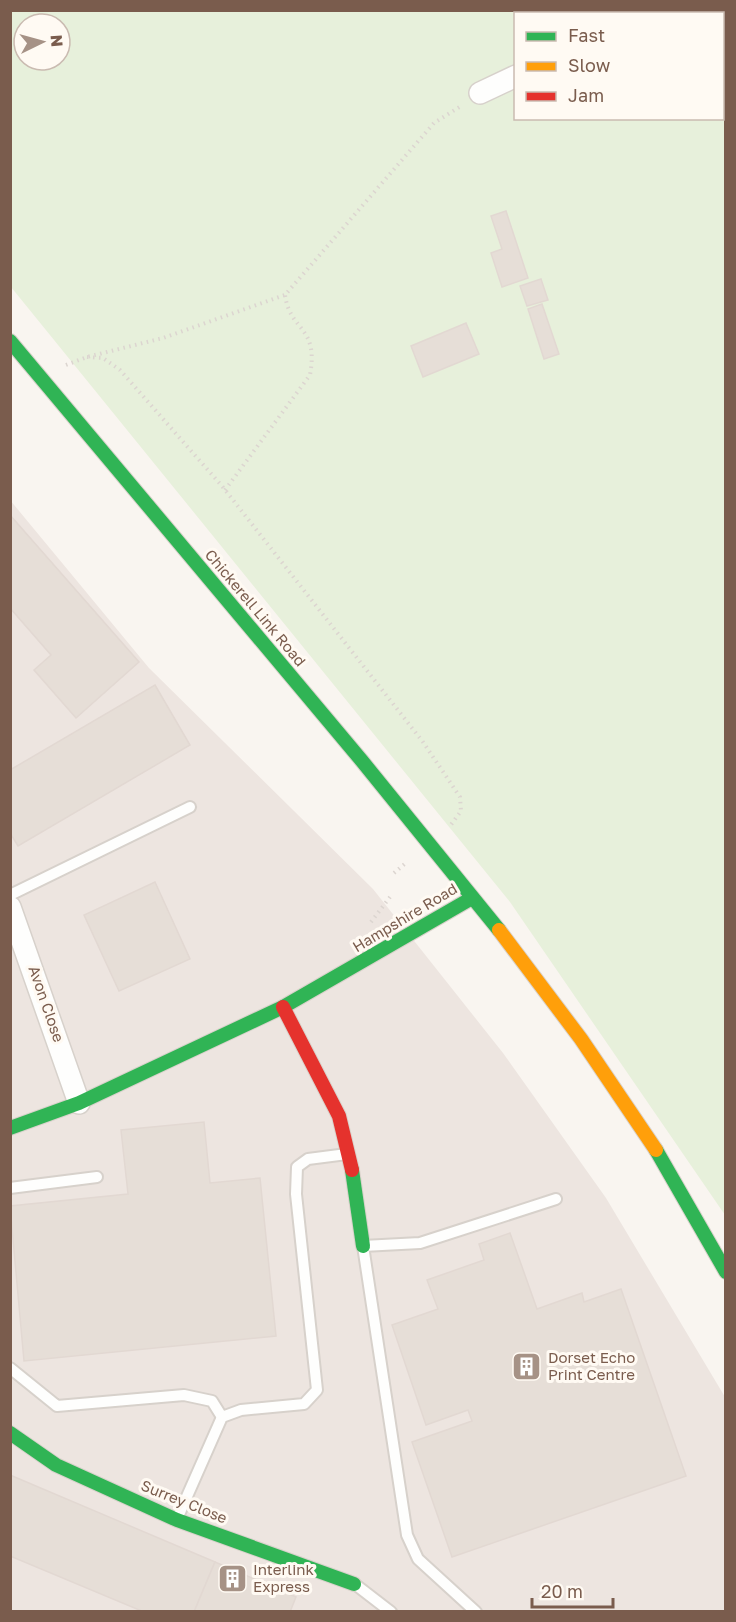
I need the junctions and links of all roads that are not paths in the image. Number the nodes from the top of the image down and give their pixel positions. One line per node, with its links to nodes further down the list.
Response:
1 (514, 77): 2 (street)
2 (480, 93)
3 (10, 341): 6 (main road, Chickerell Link Road)
4 (190, 807): 5 (lane)
5 (10, 895)
6 (472, 898): 8 (main road, Hampshire Road); 16 (main road, Hampshire Road)
7 (10, 907): 9 (street, Avon Close)
8 (283, 1006): 9 (main road, Hampshire Road); 11 (main road)
9 (79, 1102): 10 (main road, Hampshire Road)
10 (10, 1128)
11 (349, 1154): 15 (main road); 18 (lane)
12 (97, 1178): 13 (lane)
13 (10, 1188)
14 (556, 1198): 15 (lane)
15 (363, 1246): 23 (lane)
16 (726, 1272)
17 (10, 1368): 18 (lane)
18 (222, 1417): 20 (lane)
19 (10, 1433): 20 (main road, Surrey Close)
20 (177, 1520): 21 (main road, Surrey Close)
21 (354, 1584): 22 (lane)
22 (391, 1611)
23 (476, 1611)

